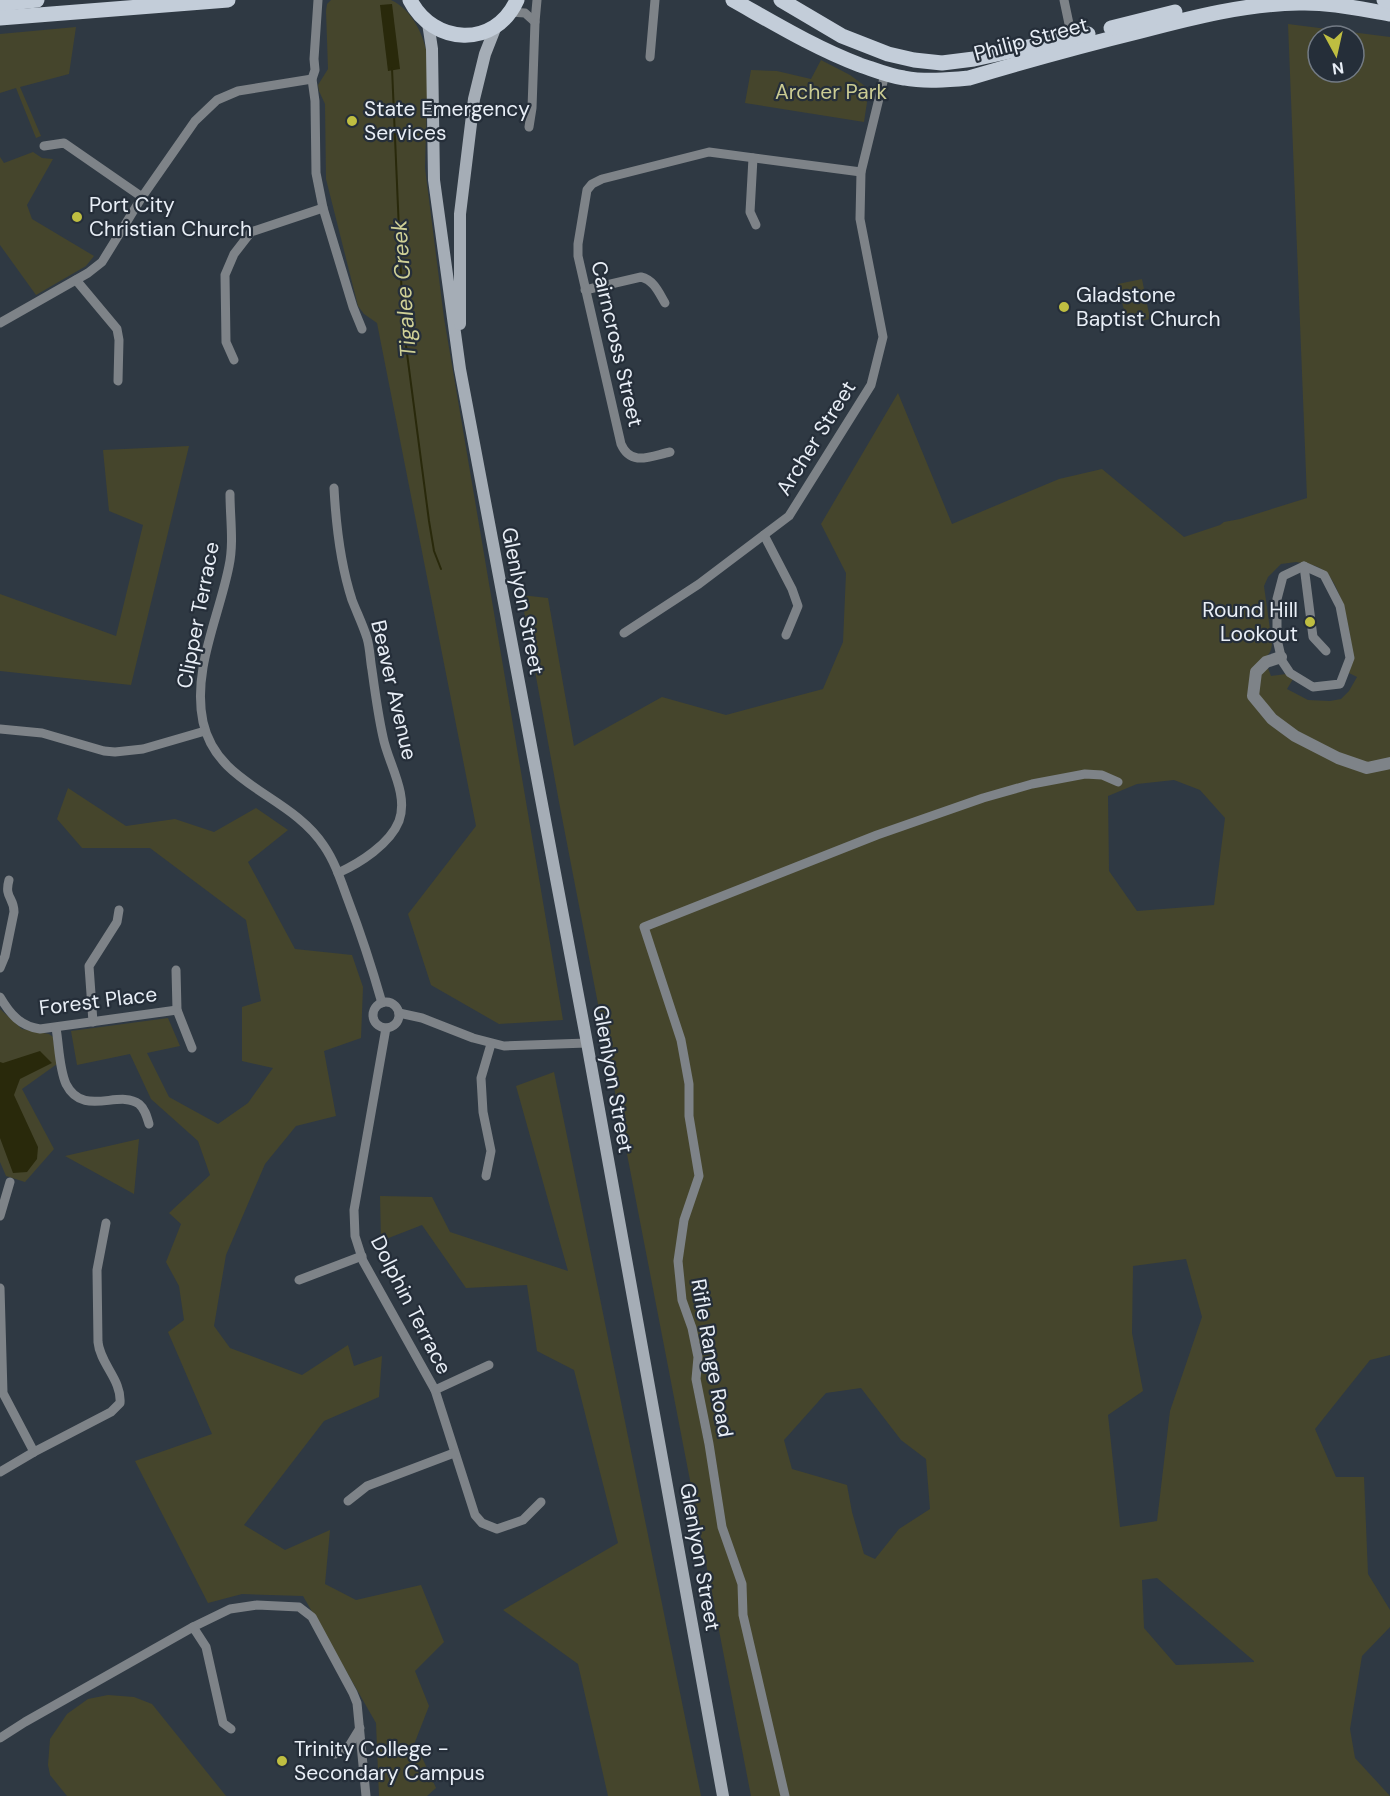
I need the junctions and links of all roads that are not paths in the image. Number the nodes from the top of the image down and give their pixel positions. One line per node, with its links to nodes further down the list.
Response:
1 (38, 0): 11 (main road)
2 (228, 0): 14 (main road)
3 (318, 0): 22 (street)
4 (537, 0): 15 (street)
5 (655, 0): 20 (street)
6 (732, 0): 21 (main road, Philip Street)
7 (781, 0): 19 (main road, Philip Street)
8 (1064, 0): 18 (street)
9 (1227, 0): 18 (main road, Philip Street)
10 (409, 3): 16 (main road)
11 (0, 4)
12 (514, 6): 15 (street); 17 (main road)
13 (1390, 14): 21 (main road, Philip Street)
14 (0, 18)
15 (535, 22): 23 (street)
16 (428, 23): 17 (main road); 36 (main road, Glenlyon Street)
17 (496, 26): 36 (main road, Glenlyon Street)
18 (1072, 38): 19 (main road, Philip Street)
19 (880, 51): 21 (main road)
20 (650, 57)
21 (885, 74): 26 (street, Archer Street)
22 (312, 80): 27 (street); 28 (street)
23 (529, 127)
24 (44, 146): 27 (street)
25 (753, 158): 26 (street, Cairncross Street); 29 (street); 31 (street, Cairncross Street)
26 (861, 172): 41 (street, Archer Street)
27 (142, 197): 30 (street)
28 (323, 208): 34 (street); 35 (street)
29 (756, 225)
30 (76, 280): 33 (street); 37 (street)
31 (585, 290): 32 (street); 38 (street, Cairncross Street)
32 (665, 303)
33 (0, 323)
34 (362, 329)
35 (234, 360)
36 (460, 369): 63 (main road, Glenlyon Street)
37 (118, 381)
38 (670, 452)
39 (334, 488): 51 (street, Beaver Avenue)
40 (230, 494): 48 (street, Clipper Terrace)
41 (764, 535): 43 (street, Archer Street); 44 (street)
42 (1304, 566): 45 (street); 46 (street); 46 (street)
43 (624, 633)
44 (786, 635)
45 (1326, 651)
46 (1281, 657): 49 (street)
47 (0, 729): 48 (street)
48 (205, 731): 51 (street, Clipper Terrace)
49 (1390, 763)
50 (1118, 782): 88 (street, Rifle Range Road)
51 (338, 873): 57 (street, Clipper Terrace)
52 (9, 880): 54 (street)
53 (119, 910): 60 (street)
54 (0, 968)
55 (176, 970): 58 (street, Forest Place)
56 (0, 997): 61 (street, Forest Place)
57 (382, 1003): 59 (street); 62 (street)
58 (177, 1010): 60 (street, Forest Place); 65 (street, Forest Place)
59 (399, 1013): 62 (street); 64 (street)
60 (93, 1022): 61 (street, Forest Place)
61 (56, 1028): 66 (street)
62 (386, 1028): 71 (street, Dolphin Terrace)
63 (587, 1042): 64 (street); 87 (main road, Glenlyon Street)
64 (491, 1044): 67 (street)
65 (192, 1048)
66 (149, 1124)
67 (486, 1176)
68 (10, 1182): 69 (street)
69 (0, 1216)
70 (106, 1224): 76 (street)
71 (362, 1256): 72 (street); 75 (street, Dolphin Terrace)
72 (299, 1280)
73 (0, 1288): 76 (street)
74 (489, 1365): 75 (street)
75 (435, 1390): 77 (street, Dolphin Terrace)
76 (34, 1452): 78 (street)
77 (454, 1453): 79 (street); 80 (street, Dolphin Terrace)
78 (0, 1472)
79 (348, 1501)
80 (541, 1502)
81 (194, 1627): 82 (street); 83 (street); 84 (street)
82 (360, 1728): 85 (street); 86 (street)
83 (231, 1729)
84 (0, 1738)
85 (335, 1754)
86 (366, 1796)
87 (723, 1796)
88 (785, 1796)

